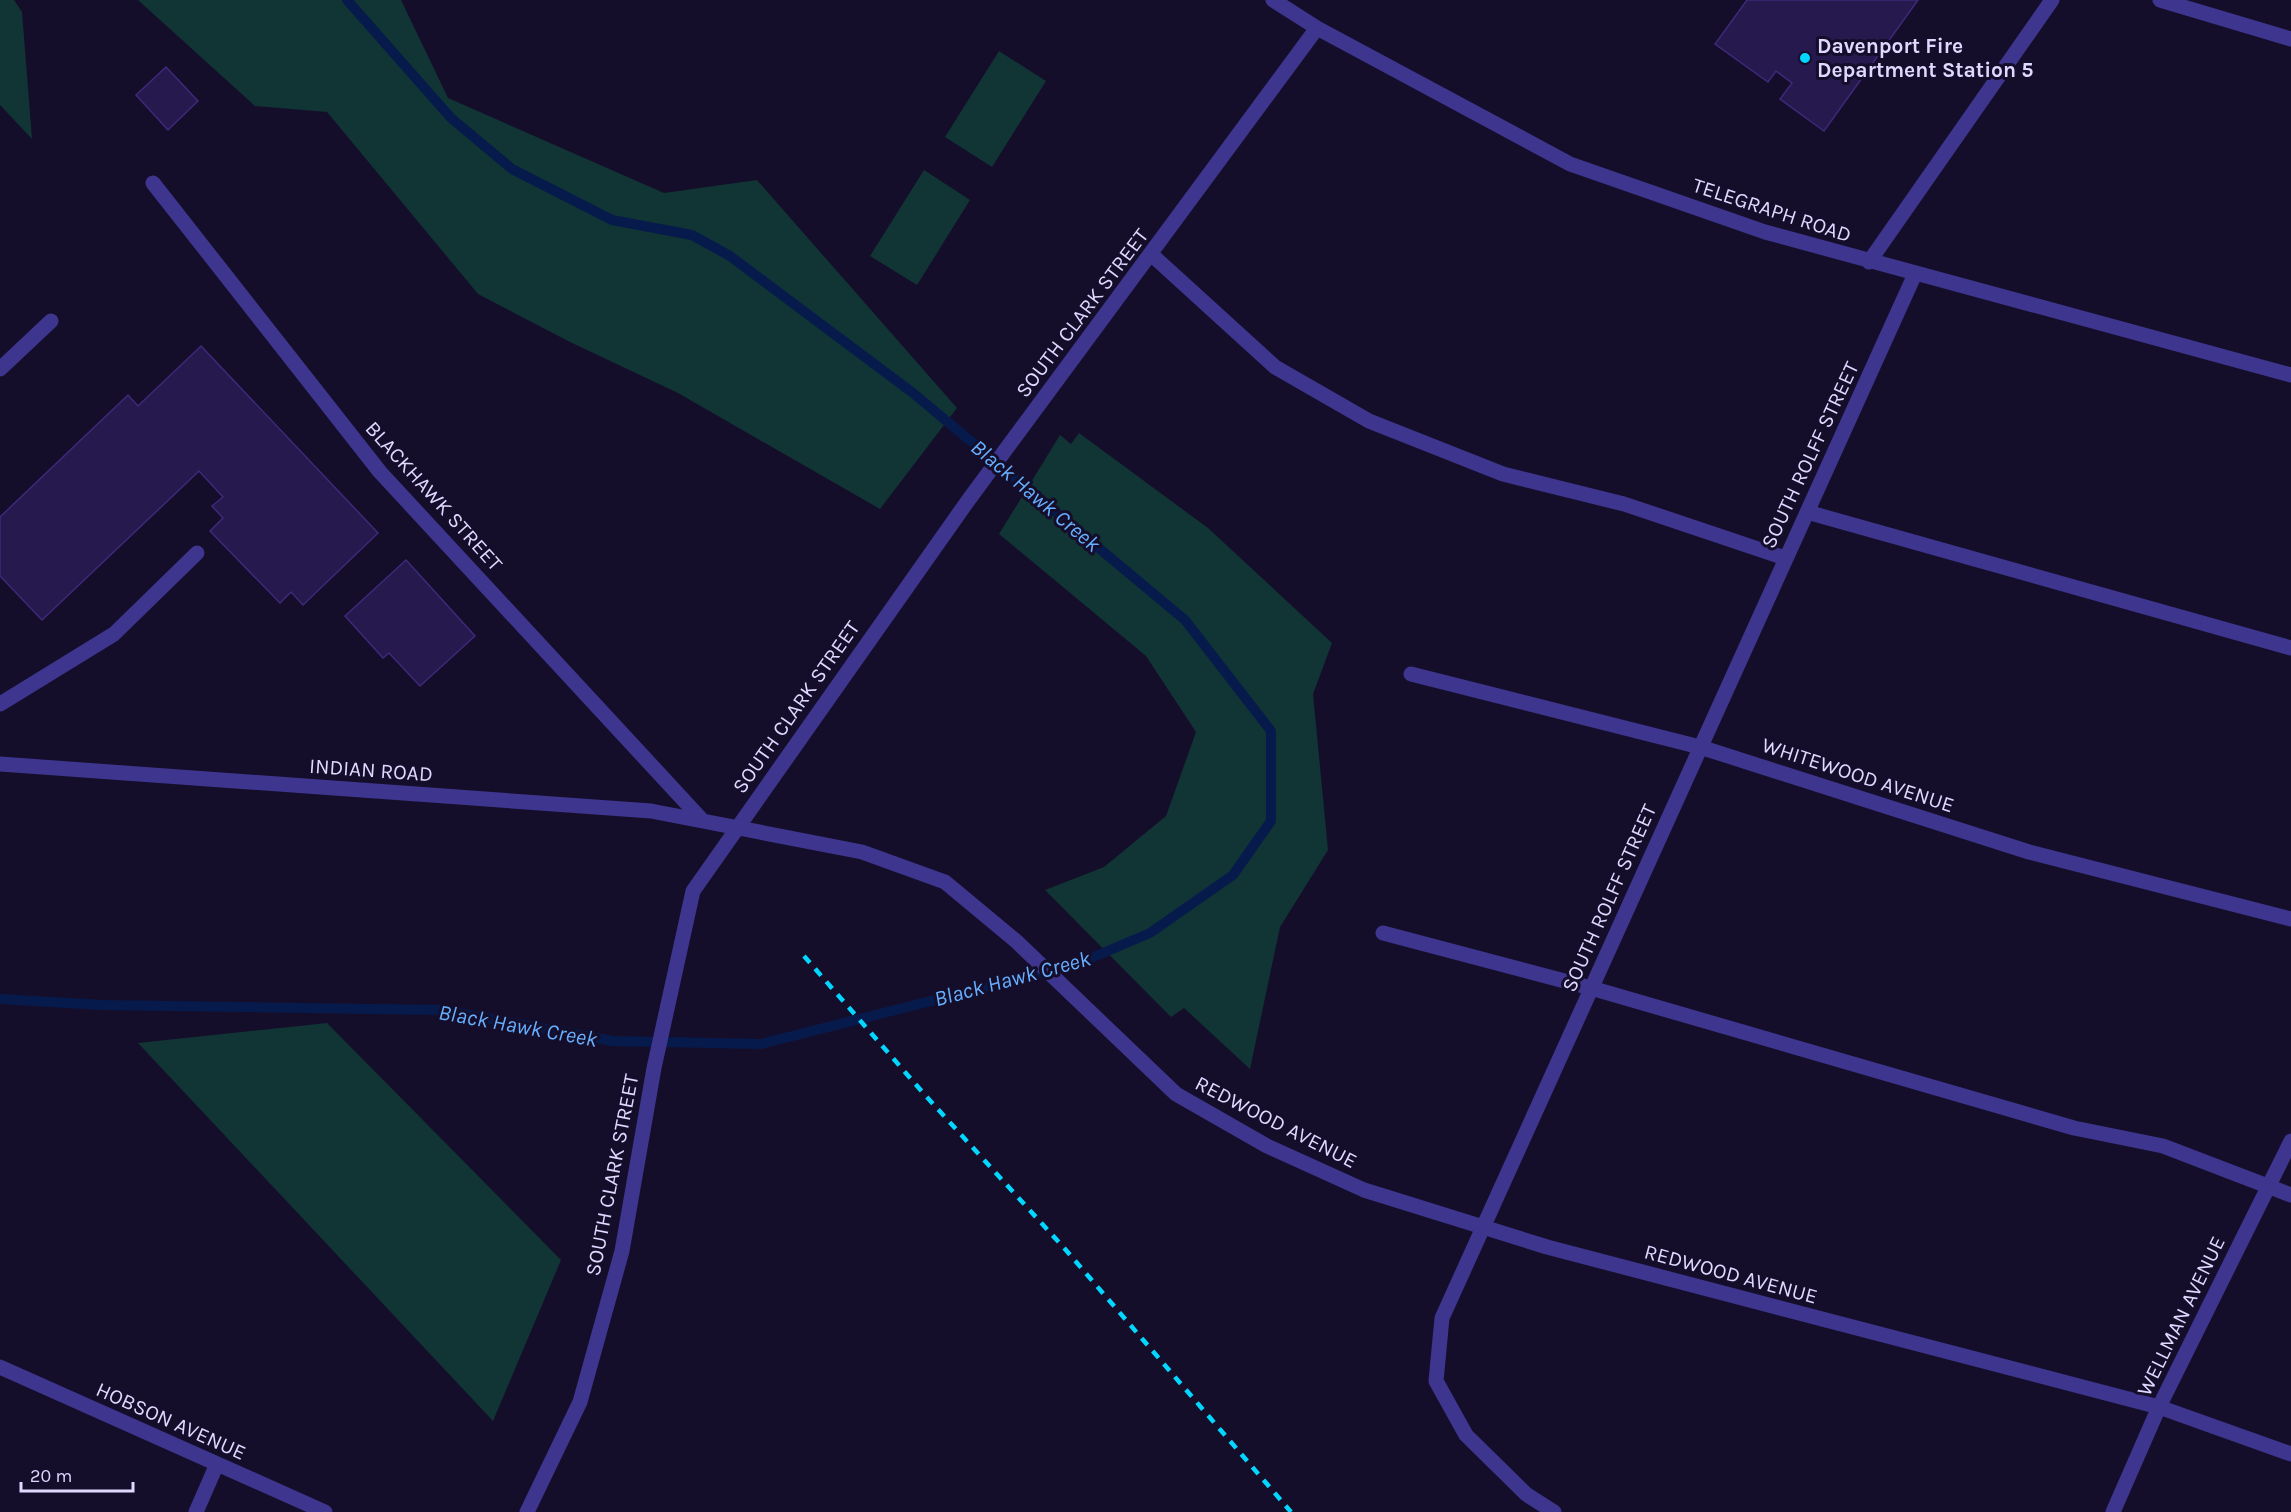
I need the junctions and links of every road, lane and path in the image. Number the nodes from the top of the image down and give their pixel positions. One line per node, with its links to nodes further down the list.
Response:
1 (1273, 0): 4 (street, TELEGRAPH ROAD)
2 (2052, 0): 8 (street)
3 (2160, 0): 5 (street)
4 (1317, 28): 7 (street, SOUTH CLARK STREET); 8 (street, TELEGRAPH ROAD)
5 (2291, 39)
6 (153, 183): 21 (street, BLACKHAWK STREET)
7 (1152, 255): 15 (street); 22 (street, SOUTH CLARK STREET)
8 (1869, 262): 9 (street, TELEGRAPH ROAD)
9 (1916, 274): 12 (street, TELEGRAPH ROAD); 13 (street, SOUTH ROLFF STREET)
10 (51, 321): 11 (street)
11 (0, 369)
12 (2291, 375)
13 (1807, 512): 15 (street, SOUTH ROLFF STREET); 16 (street)
14 (197, 553): 18 (street)
15 (1785, 558): 19 (street, SOUTH ROLFF STREET)
16 (2291, 648)
17 (1411, 674): 19 (street, WHITEWOOD AVENUE)
18 (0, 704)
19 (1700, 747): 23 (street, WHITEWOOD AVENUE); 25 (street, SOUTH ROLFF STREET)
20 (0, 764): 21 (street, INDIAN ROAD)
21 (703, 821): 22 (street, INDIAN ROAD)
22 (737, 828): 29 (street, REDWOOD AVENUE); 36 (street, SOUTH CLARK STREET)
23 (2291, 919)
24 (1383, 933): 25 (street)
25 (1591, 988): 27 (street); 29 (street, SOUTH ROLFF STREET)
26 (2291, 1141): 27 (street, WELLMAN AVENUE)
27 (2269, 1186): 28 (street); 31 (street, WELLMAN AVENUE)
28 (2291, 1195)
29 (1481, 1227): 31 (street, REDWOOD AVENUE); 37 (street, SOUTH ROLFF STREET)
30 (0, 1367): 33 (street, HOBSON AVENUE)
31 (2159, 1407): 32 (street, REDWOOD AVENUE); 38 (street, WELLMAN AVENUE)
32 (2291, 1454)
33 (217, 1464): 34 (street); 35 (street, HOBSON AVENUE)
34 (196, 1512)
35 (325, 1512)
36 (527, 1512)
37 (1554, 1512)
38 (2113, 1512)

